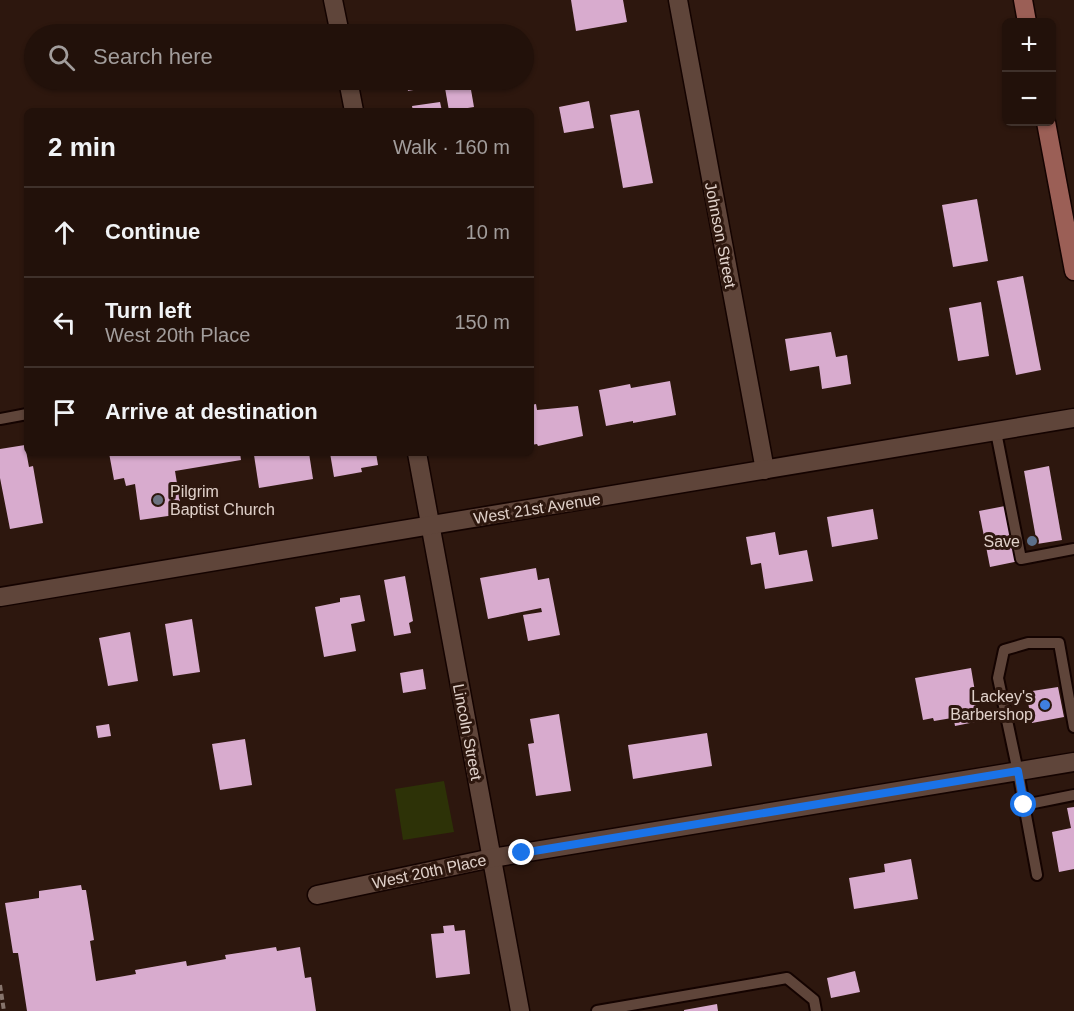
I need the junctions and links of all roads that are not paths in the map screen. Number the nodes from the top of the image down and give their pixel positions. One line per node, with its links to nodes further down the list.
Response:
1 (333, 0): 5 (street)
2 (678, 0): 16 (street, Johnson Street)
3 (1023, 0): 4 (main road)
4 (1026, 18)
5 (338, 24)
6 (350, 90): 7 (street)
7 (353, 108)
8 (1047, 126): 9 (main road)
9 (1068, 211): 10 (main road)
10 (1074, 271)
11 (24, 415): 13 (lane)
12 (1074, 418): 14 (street, West 21st Avenue)
13 (0, 419)
14 (996, 432): 16 (street, West 21st Avenue); 18 (lane)
15 (418, 456): 17 (street, Lincoln Street)
16 (765, 470): 17 (street, West 21st Avenue)
17 (430, 525): 19 (street, West 21st Avenue); 25 (street, Lincoln Street)
18 (1074, 549)
19 (0, 597)
20 (1074, 727): 22 (lane)
21 (1074, 762): 22 (street, West 20th Place)
22 (1018, 771): 24 (lane); 25 (street, West 20th Place)
23 (1074, 795): 24 (lane)
24 (1024, 805): 26 (lane)
25 (492, 858): 27 (street, West 20th Place); 28 (street, Lincoln Street)
26 (1037, 875)
27 (316, 895)
28 (520, 1011)
29 (597, 1011): 30 (lane)
30 (816, 1011)

